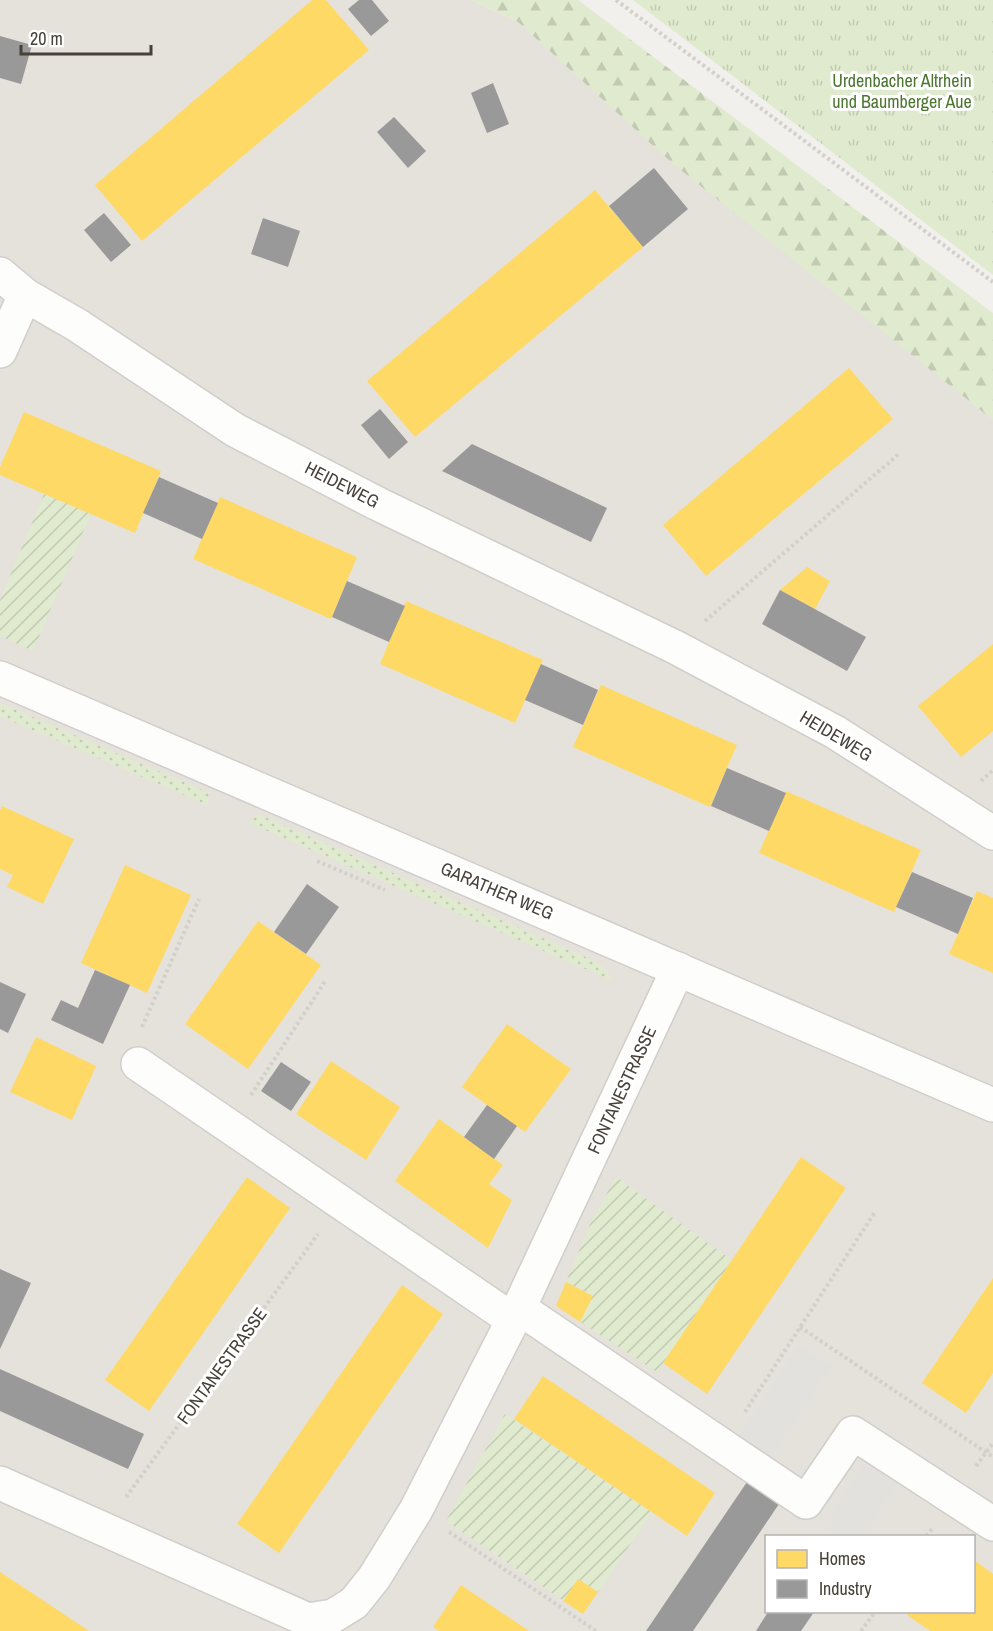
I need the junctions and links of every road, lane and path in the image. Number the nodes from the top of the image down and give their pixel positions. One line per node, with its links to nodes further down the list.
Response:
1 (616, 0): 3 (path)
2 (0, 274): 4 (street, HEIDEWEG)
3 (993, 282)
4 (26, 295): 5 (street); 7 (street, HEIDEWEG)
5 (0, 351)
6 (900, 453): 7 (path)
7 (675, 646): 9 (street, HEIDEWEG)
8 (0, 678): 11 (street, GARATHER WEG)
9 (993, 832)
10 (199, 899): 13 (path)
11 (678, 969): 14 (street, GARATHER WEG); 18 (street, FONTANESTRASSE)
12 (326, 980): 15 (path)
13 (138, 1064): 15 (street)
14 (993, 1105)
15 (231, 1127): 16 (street)
16 (341, 1202): 18 (street); 25 (path, FONTANESTRASSE)
17 (875, 1212): 19 (path)
18 (516, 1314): 20 (street); 23 (street, FONTANESTRASSE)
19 (800, 1327): 20 (path); 21 (path)
20 (723, 1445): 24 (street)
21 (993, 1457)
22 (0, 1483): 25 (street, FONTANESTRASSE)
23 (416, 1510): 25 (street, FONTANESTRASSE); 28 (path)
24 (993, 1524)
25 (103, 1529)
26 (874, 1613): 27 (path)
27 (864, 1630)
28 (596, 1631)

